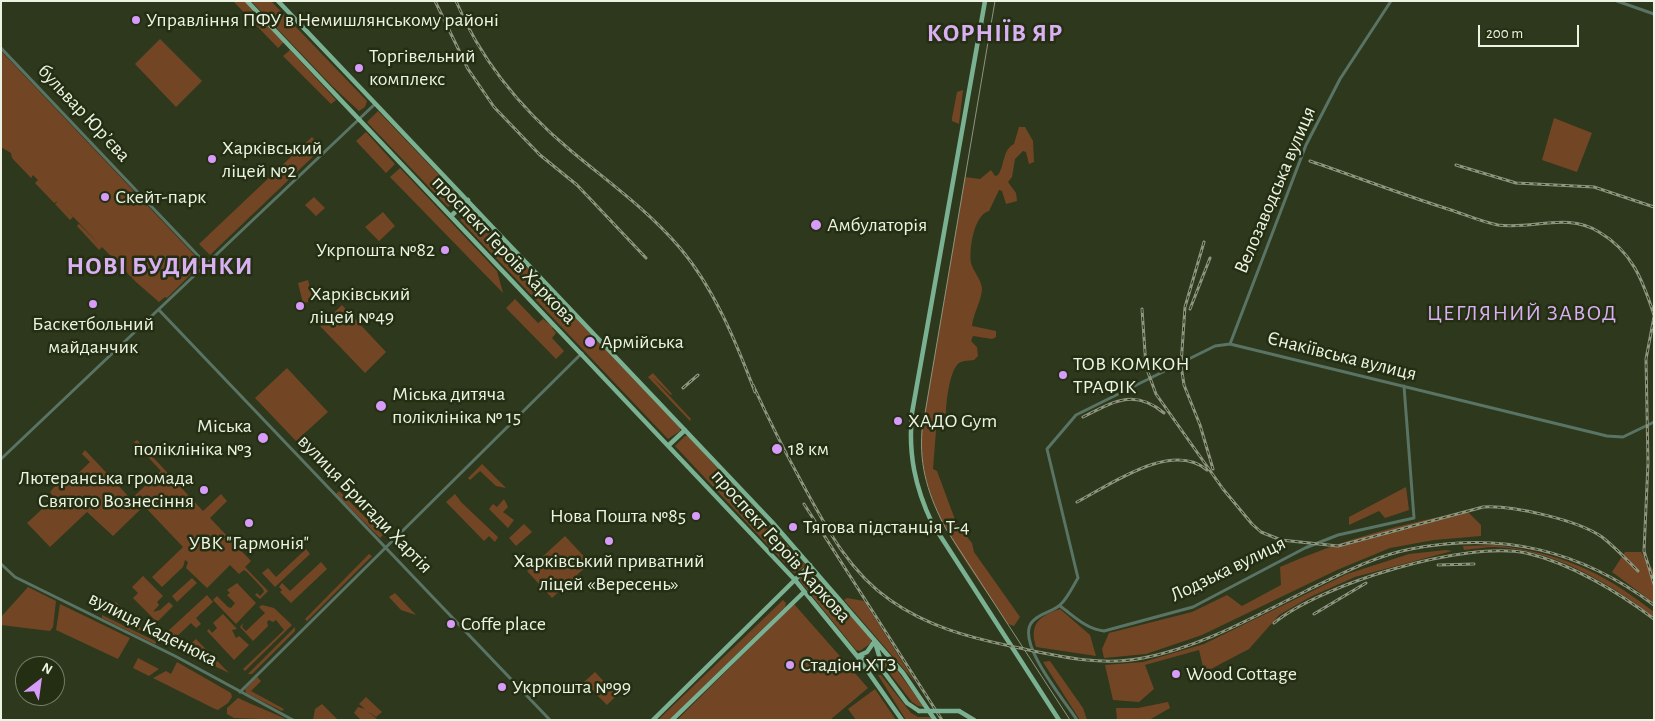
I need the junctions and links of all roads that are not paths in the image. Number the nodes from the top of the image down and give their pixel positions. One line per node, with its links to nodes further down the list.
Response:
1 (247, 1): 9 (main road, проспект Героїв Харкова)
2 (278, 1): 8 (main road, проспект Героїв Харкова)
3 (985, 1): 38 (main road)
4 (1391, 1): 14 (street, Велозаводська вулиця)
5 (1616, 1): 6 (street)
6 (1654, 14)
7 (1, 48): 12 (street, бульвар Юрʼєва)
8 (376, 104): 9 (street); 10 (main road, проспект Героїв Харкова)
9 (359, 120): 11 (main road, проспект Героїв Харкова); 12 (street)
10 (468, 200): 11 (main road); 18 (main road, проспект Героїв Харкова)
11 (451, 216): 15 (main road, проспект Героїв Харкова)
12 (207, 265): 13 (street)
13 (159, 310): 20 (street); 21 (street, вулиця Бригади Хартія)
14 (1230, 344): 16 (street, Єнакіївська вулиця); 26 (street, Єнакіївська вулиця)
15 (582, 353): 19 (main road, проспект Героїв Харкова); 21 (street)
16 (1404, 386): 17 (street, Єнакіївська вулиця); 26 (street, Лодзька вулиця)
17 (1654, 422)
18 (686, 430): 19 (main road); 23 (main road, проспект Героїв Харкова)
19 (669, 445): 24 (main road, проспект Героїв Харкова)
20 (1, 459)
21 (385, 547): 30 (street); 32 (street, вулиця Бригади Хартія)
22 (1, 564): 30 (street, вулиця Каденюка)
23 (810, 565): 24 (main road); 27 (main road, проспект Героїв Харкова)
24 (794, 580): 25 (main road, проспект Героїв Харкова); 33 (main road)
25 (804, 592): 28 (main road, проспект Героїв Харкова); 34 (main road)
26 (1060, 606): 39 (street)
27 (875, 640): 28 (main road); 29 (main road); 36 (main road, проспект Героїв Харкова)
28 (857, 656): 29 (main road); 35 (main road, проспект Героїв Харкова)
29 (884, 672): 37 (main road, bridge)
30 (240, 692): 31 (street, вулиця Каденюка)
31 (293, 720)
32 (550, 720)
33 (653, 720)
34 (672, 720)
35 (902, 720)
36 (935, 720)
37 (974, 720)
38 (1058, 720)
39 (1077, 720)

